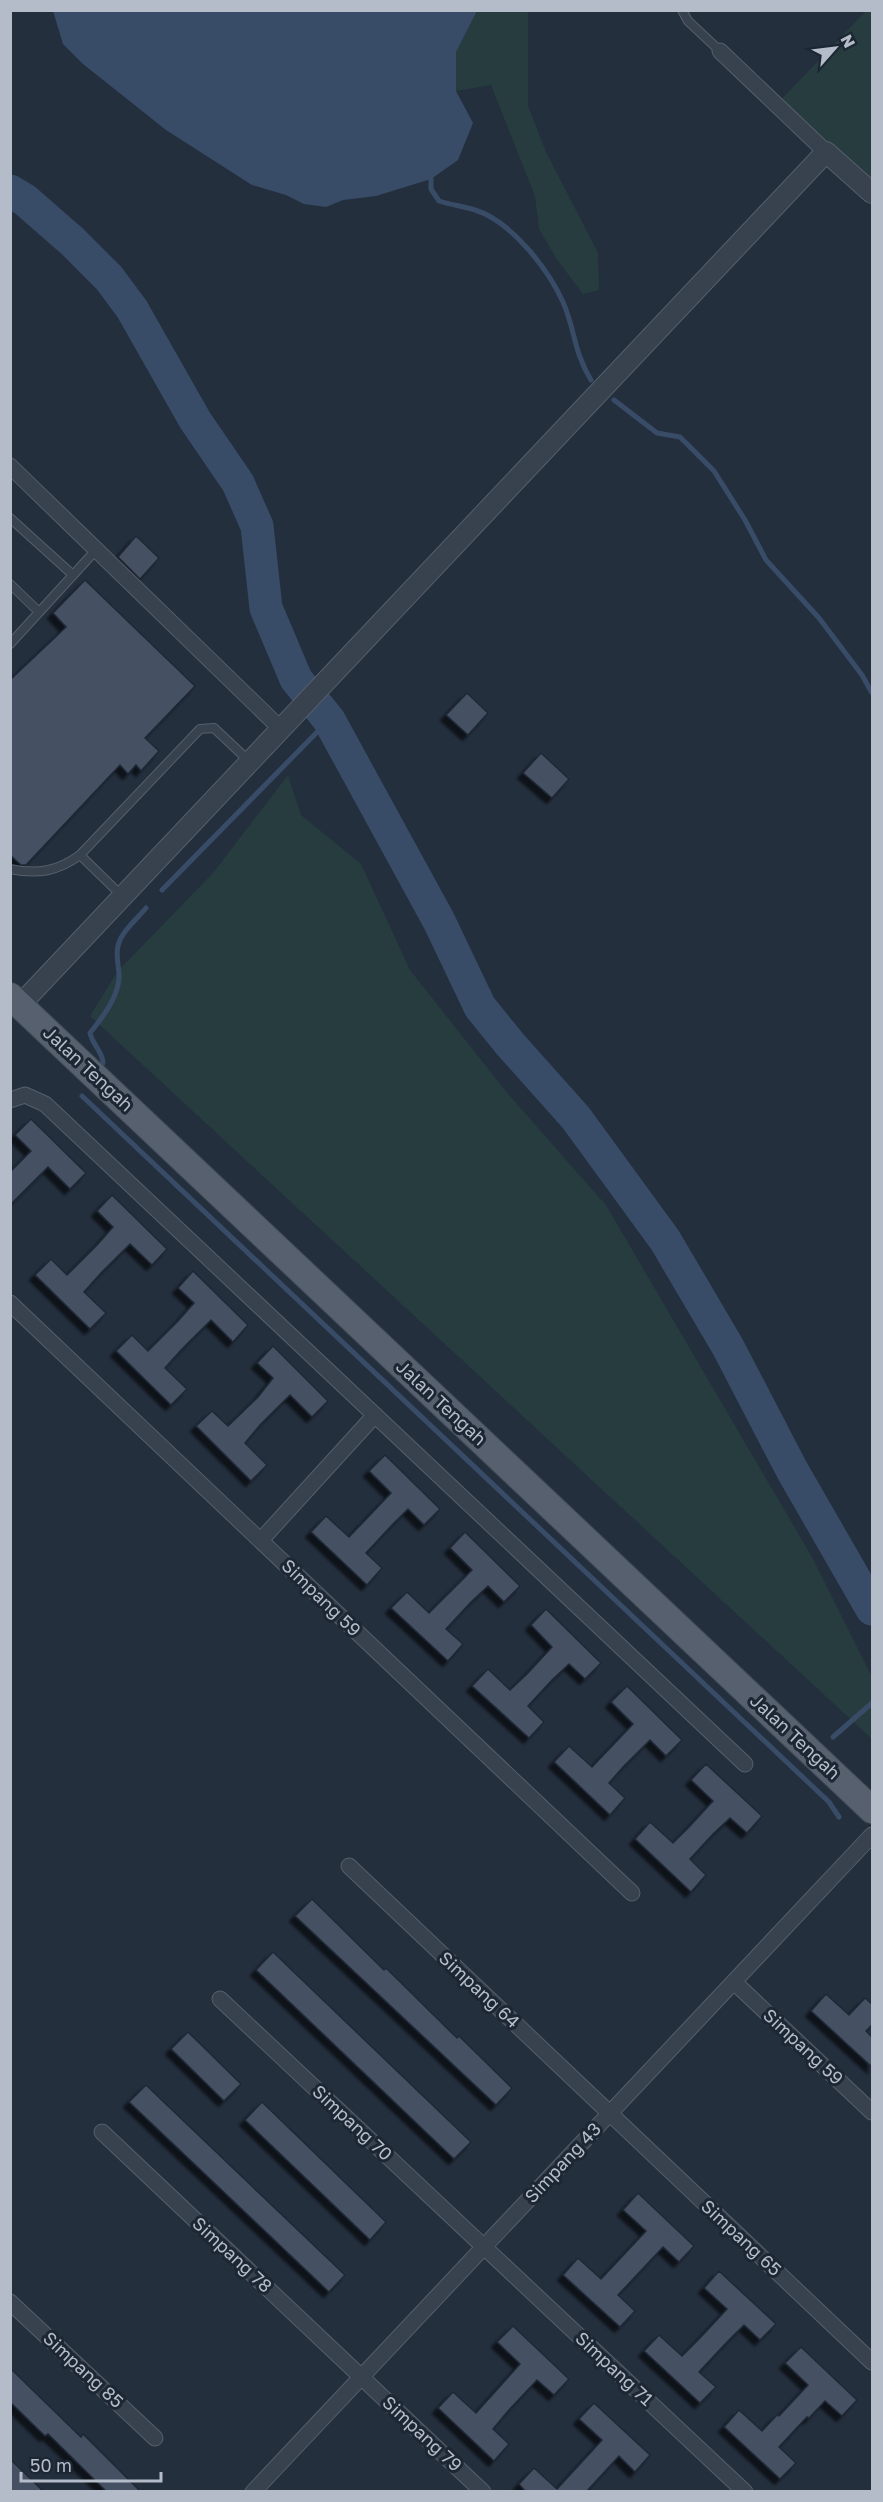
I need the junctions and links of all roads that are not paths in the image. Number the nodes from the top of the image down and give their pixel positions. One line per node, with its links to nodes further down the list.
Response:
1 (682, 10): 2 (lane)
2 (720, 51): 3 (street)
3 (826, 152): 4 (street); 12 (street)
4 (873, 193)
5 (10, 465): 7 (street)
6 (10, 518): 8 (lane)
7 (96, 549): 8 (lane); 12 (street)
8 (73, 575): 10 (lane)
9 (10, 584): 10 (lane)
10 (39, 612): 11 (lane)
11 (10, 644)
12 (282, 730): 13 (street)
13 (251, 763): 14 (lane); 16 (street)
14 (80, 855): 15 (lane); 16 (lane)
15 (10, 869)
16 (123, 897): 17 (street)
17 (14, 1005): 23 (main road, Jalan Tengah)
18 (10, 1100): 20 (street)
19 (10, 1303): 21 (street, Simpang 59)
20 (375, 1415): 21 (street); 22 (street)
21 (261, 1540): 26 (street, Simpang 59)
22 (746, 1764)
23 (873, 1810)
24 (873, 1835): 27 (street, Simpang 43)
25 (349, 1866): 30 (street, Simpang 64)
26 (632, 1893)
27 (734, 1982): 29 (street, Simpang 59); 30 (street, Simpang 43)
28 (220, 1998): 32 (street, Simpang 70)
29 (873, 2112)
30 (610, 2114): 32 (street, Simpang 43); 34 (street, Simpang 65)
31 (102, 2132): 35 (street, Simpang 78)
32 (484, 2247): 35 (street, Simpang 43); 39 (street, Simpang 71)
33 (10, 2302): 36 (street, Simpang 85)
34 (873, 2362)
35 (362, 2377): 37 (street, Simpang 43); 38 (street, Simpang 79)
36 (155, 2438)
37 (253, 2492)
38 (483, 2492)
39 (745, 2492)

